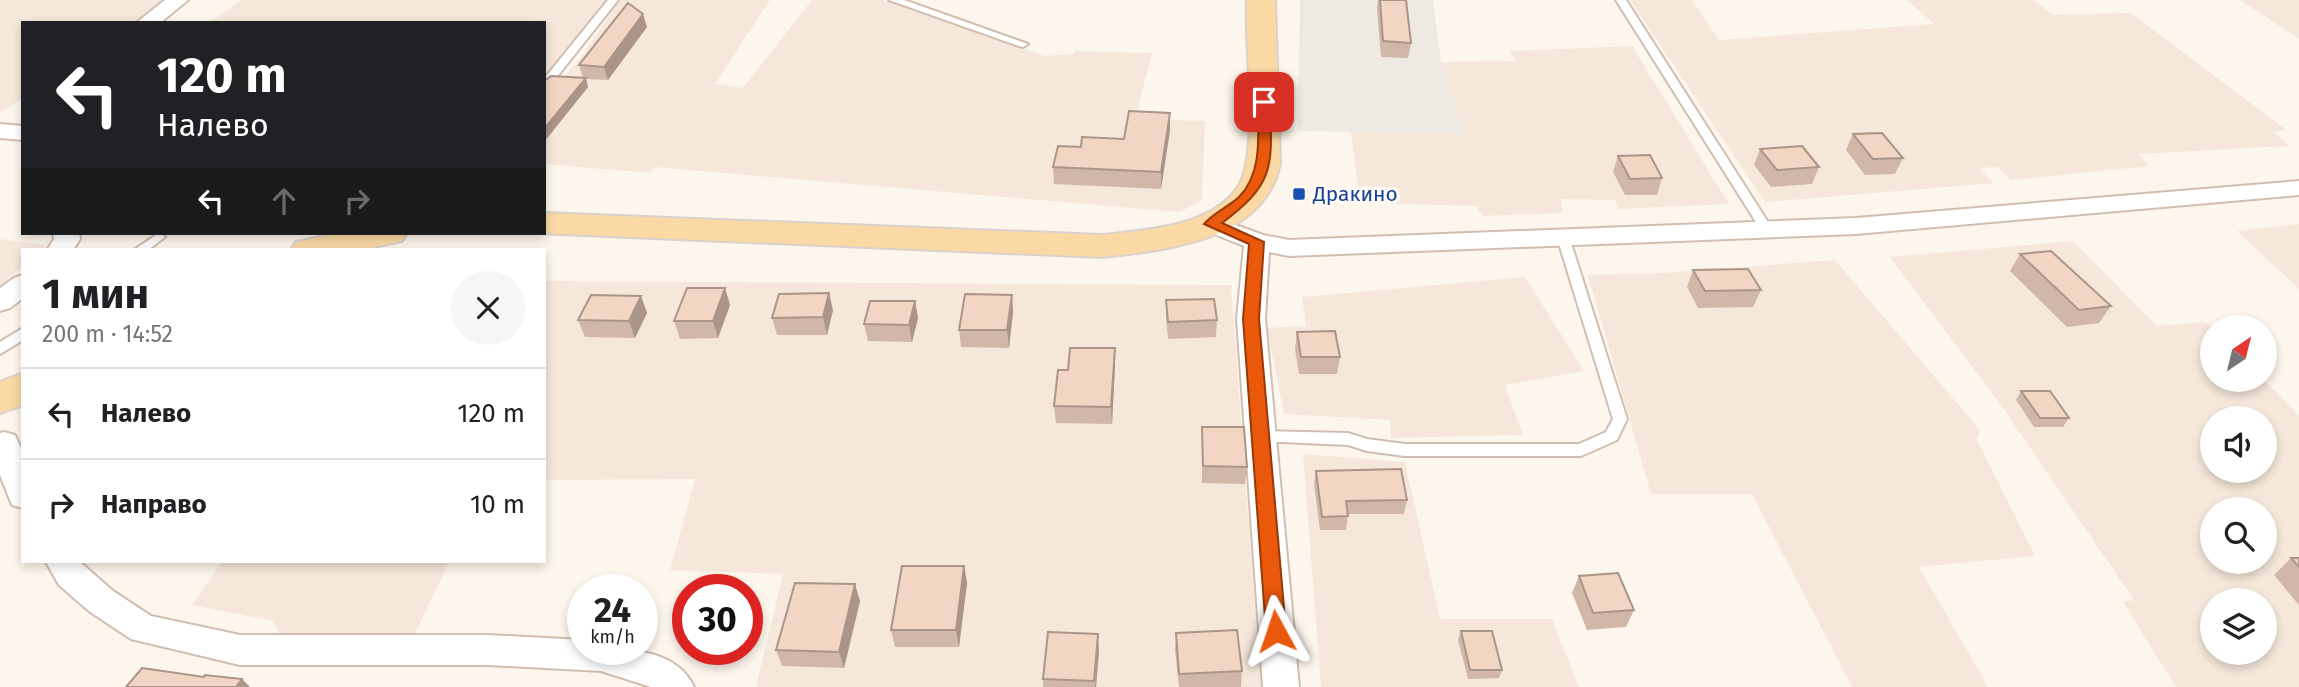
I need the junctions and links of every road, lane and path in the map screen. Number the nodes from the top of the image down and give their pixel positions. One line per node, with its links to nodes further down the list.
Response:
1 (178, 0): 6 (street)
2 (612, 0): 8 (lane)
3 (894, 0): 7 (lane)
4 (1261, 0): 13 (main road)
5 (1621, 0): 14 (lane)
6 (149, 21)
7 (1023, 44)
8 (546, 83)
9 (0, 131): 10 (street)
10 (21, 133)
11 (2299, 188): 14 (street)
12 (546, 224): 13 (main road)
13 (1211, 224): 18 (street)
14 (1768, 229): 17 (street)
15 (380, 235): 20 (main road)
16 (159, 237): 19 (lane)
17 (1563, 237): 18 (street); 27 (lane)
18 (1257, 242): 27 (street)
19 (143, 248)
20 (319, 248)
21 (21, 286): 22 (street)
22 (0, 302)
23 (21, 334): 24 (lane)
24 (0, 349)
25 (21, 388): 26 (main road)
26 (0, 399)
27 (1261, 437): 32 (street)
28 (9, 441): 29 (street)
29 (21, 488)
30 (63, 563): 31 (street)
31 (676, 687)
32 (1281, 687)

